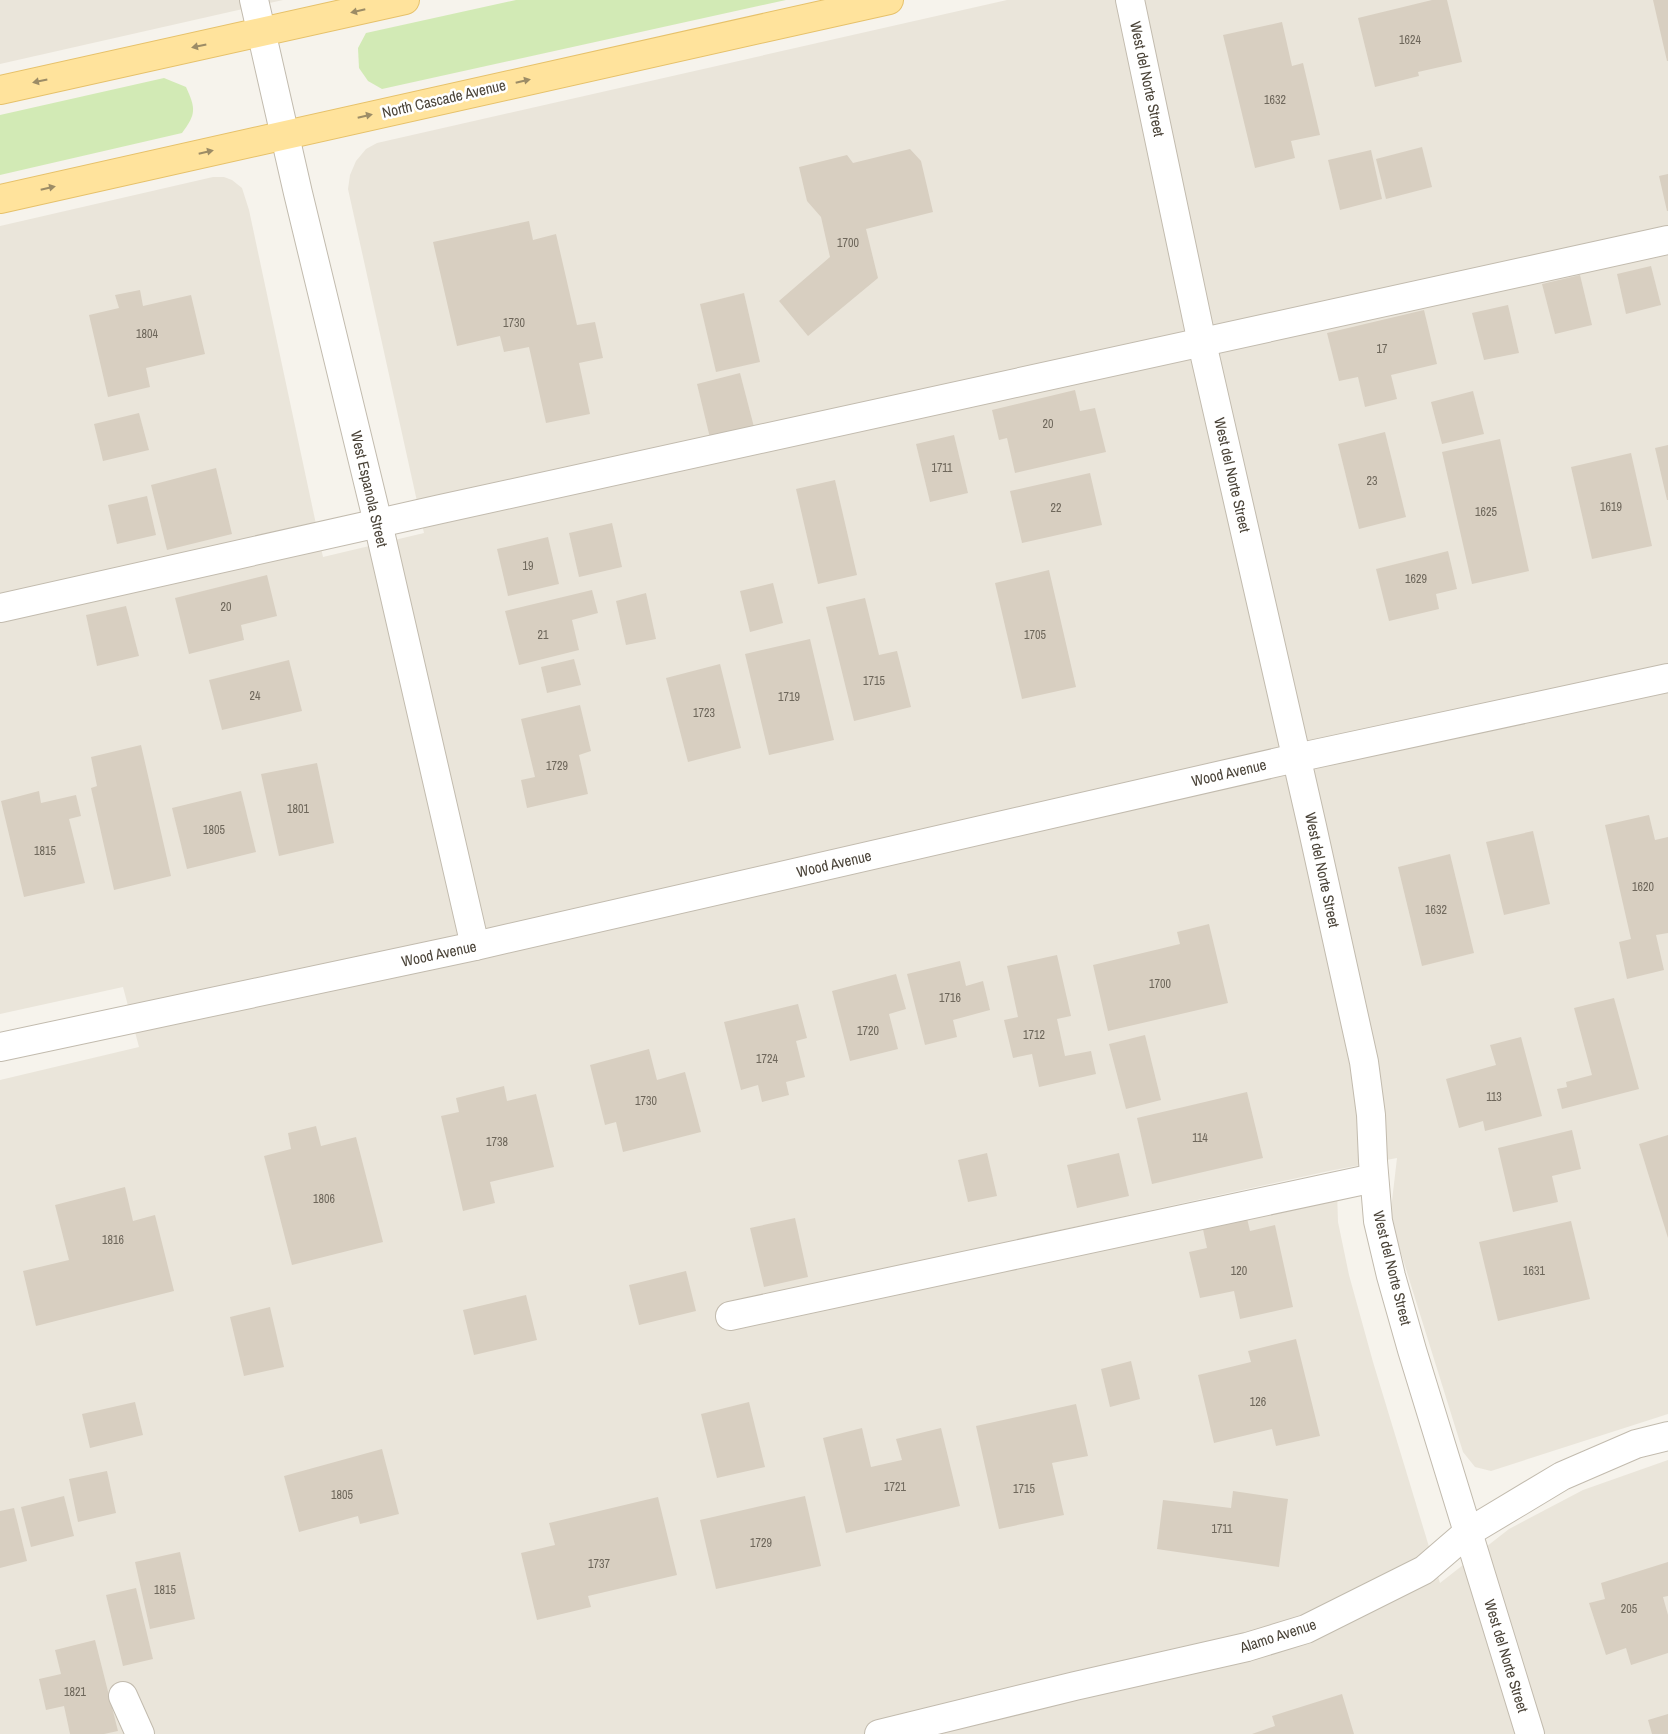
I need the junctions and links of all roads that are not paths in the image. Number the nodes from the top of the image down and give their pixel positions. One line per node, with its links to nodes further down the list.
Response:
1 (254, 0): 5 (street, West Espanola Street)
2 (405, 0): 5 (main road, one-way to 5)
3 (889, 0): 7 (main road, North Cascade Avenue, one-way to 3)
4 (1130, 0): 10 (street, West del Norte Street)
5 (261, 33): 6 (main road, one-way to 6); 7 (street, West Espanola Street)
6 (0, 90)
7 (284, 135): 8 (main road, North Cascade Avenue, one-way to 7); 11 (street, West Espanola Street)
8 (0, 198)
9 (1668, 240): 10 (street)
10 (1202, 343): 11 (street); 14 (street, West del Norte Street)
11 (378, 523): 12 (street); 15 (street, West Espanola Street)
12 (0, 608)
13 (1668, 678): 14 (street, Wood Avenue)
14 (1296, 758): 15 (street, Wood Avenue); 17 (street, West del Norte Street)
15 (474, 946): 16 (street, Wood Avenue)
16 (0, 1047)
17 (1374, 1178): 18 (street); 20 (street, West del Norte Street)
18 (730, 1316)
19 (1668, 1436): 20 (street, Alamo Avenue)
20 (1467, 1533): 23 (street, Alamo Avenue); 24 (street, West del Norte Street)
21 (124, 1696): 22 (street)
22 (140, 1734)
23 (879, 1734)
24 (1530, 1734)

